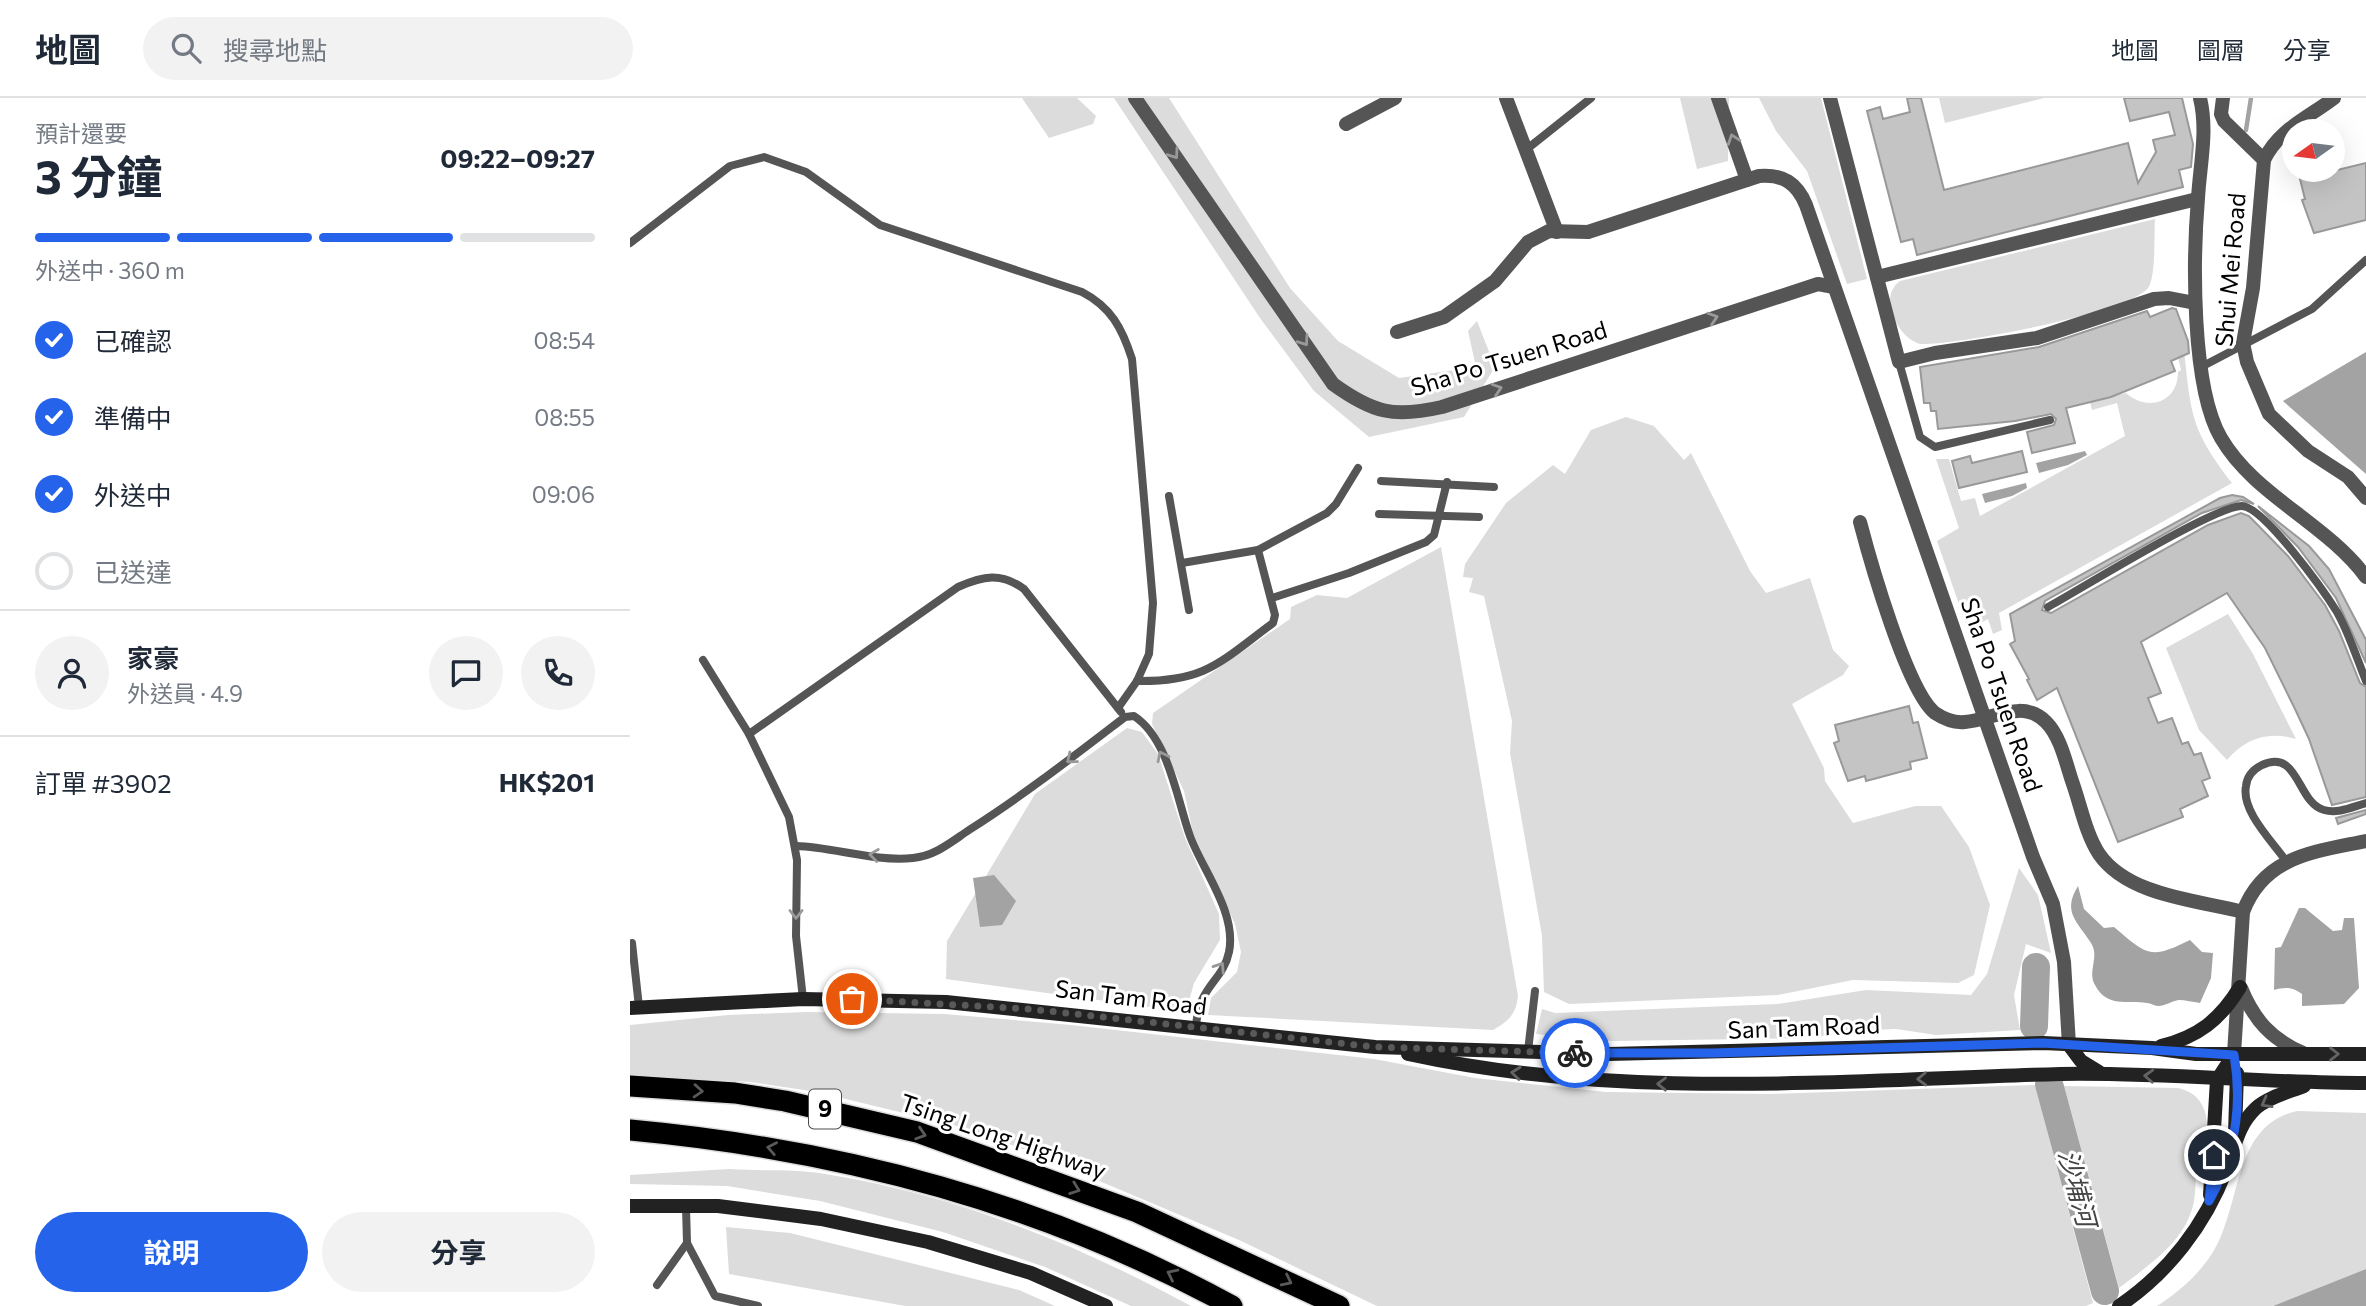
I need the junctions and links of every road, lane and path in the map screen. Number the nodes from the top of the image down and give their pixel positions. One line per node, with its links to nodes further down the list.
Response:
1 (1135, 98): 19 (street, Sha Po Tsuen Road, one-way to 19)
2 (1395, 98): 10 (street)
3 (1506, 98): 11 (street)
4 (1591, 98): 11 (lane)
5 (1718, 98): 13 (street, one-way to 5)
6 (1830, 98): 18 (street)
7 (2200, 98): 14 (street)
8 (2223, 98): 12 (street)
9 (2334, 98): 12 (street)
10 (1346, 124)
11 (1527, 149): 15 (street)
12 (2259, 156): 22 (street, Shui Mei Road)
13 (1747, 180): 15 (street, Sha Po Tsuen Road); 19 (street, Sha Po Tsuen Road)
14 (2197, 199): 18 (street); 20 (street)
15 (1557, 232): 21 (street, Sha Po Tsuen Road)
16 (630, 243): 43 (lane)
17 (2366, 260): 22 (lane)
18 (1877, 277): 23 (street)
19 (1834, 287): 47 (street, Sha Po Tsuen Road)
20 (2196, 303): 23 (street); 24 (street)
21 (1397, 332)
22 (2243, 343): 24 (lane); 31 (street, Shui Mei Road)
23 (1899, 362): 25 (lane)
24 (2203, 366): 38 (street)
25 (2050, 420)
26 (1358, 468): 36 (lane)
27 (1381, 481): 28 (lane)
28 (1447, 482): 29 (lane); 33 (lane)
29 (1494, 486)
30 (1169, 496): 37 (lane)
31 (2366, 498)
32 (1380, 514): 33 (lane)
33 (1438, 517): 34 (lane); 39 (lane)
34 (1479, 517)
35 (1860, 522): 47 (street)
36 (1258, 550): 37 (lane); 39 (lane)
37 (1182, 563): 41 (lane)
38 (2366, 577)
39 (1272, 598): 43 (lane)
40 (2048, 607): 44 (lane)
41 (1189, 610)
42 (703, 660): 48 (lane)
43 (1137, 681): 45 (lane)
44 (2366, 681)
45 (1118, 708): 46 (lane); 48 (lane)
46 (1125, 717): 51 (lane, one-way to 51); 59 (lane, one-way to 46)
47 (1984, 717): 53 (street); 60 (street, Sha Po Tsuen Road)
48 (749, 734): 51 (lane)
49 (2366, 803): 52 (lane)
50 (2366, 841): 52 (street)
51 (796, 846): 57 (lane, one-way to 57)
52 (2286, 861): 53 (street)
53 (2244, 912): 55 (street)
54 (632, 943): 58 (lane)
55 (2240, 987): 62 (street); 64 (street); 66 (street)
56 (1535, 990): 63 (lane)
57 (803, 999): 58 (street, San Tam Road); 59 (street, San Tam Road)
58 (634, 1007)
59 (1196, 1029): 61 (street, San Tam Road)
60 (2069, 1045): 62 (street, San Tam Road); 63 (street, San Tam Road); 67 (street)
61 (1375, 1047): 63 (street, San Tam Road); 67 (street, San Tam Road, one-way to 61)
62 (2152, 1048): 66 (street, San Tam Road)
63 (1528, 1051)
64 (2302, 1053): 65 (street, San Tam Road, one-way to 65); 66 (street, San Tam Road)
65 (2366, 1054)
66 (2234, 1055): 68 (street); 69 (street)
67 (2102, 1073): 68 (street, San Tam Road, one-way to 67)
68 (2217, 1080): 69 (street, San Tam Road); 75 (street)
69 (2238, 1081): 70 (street, San Tam Road); 74 (street)
70 (2312, 1083): 71 (street, San Tam Road); 74 (street, one-way to 74)
71 (2366, 1083)
72 (630, 1086): 83 (highway, Tsing Long Highway / 9, one-way to 83)
73 (630, 1130): 82 (highway, 9, one-way to 73)
74 (2234, 1140): 75 (street)
75 (2209, 1201): 84 (street)
76 (630, 1206): 77 (street)
77 (686, 1207): 78 (lane); 81 (street)
78 (687, 1244): 79 (lane); 80 (lane)
79 (657, 1285)
80 (758, 1306)
81 (1107, 1306)
82 (1232, 1306)
83 (1339, 1306)
84 (2119, 1306)

